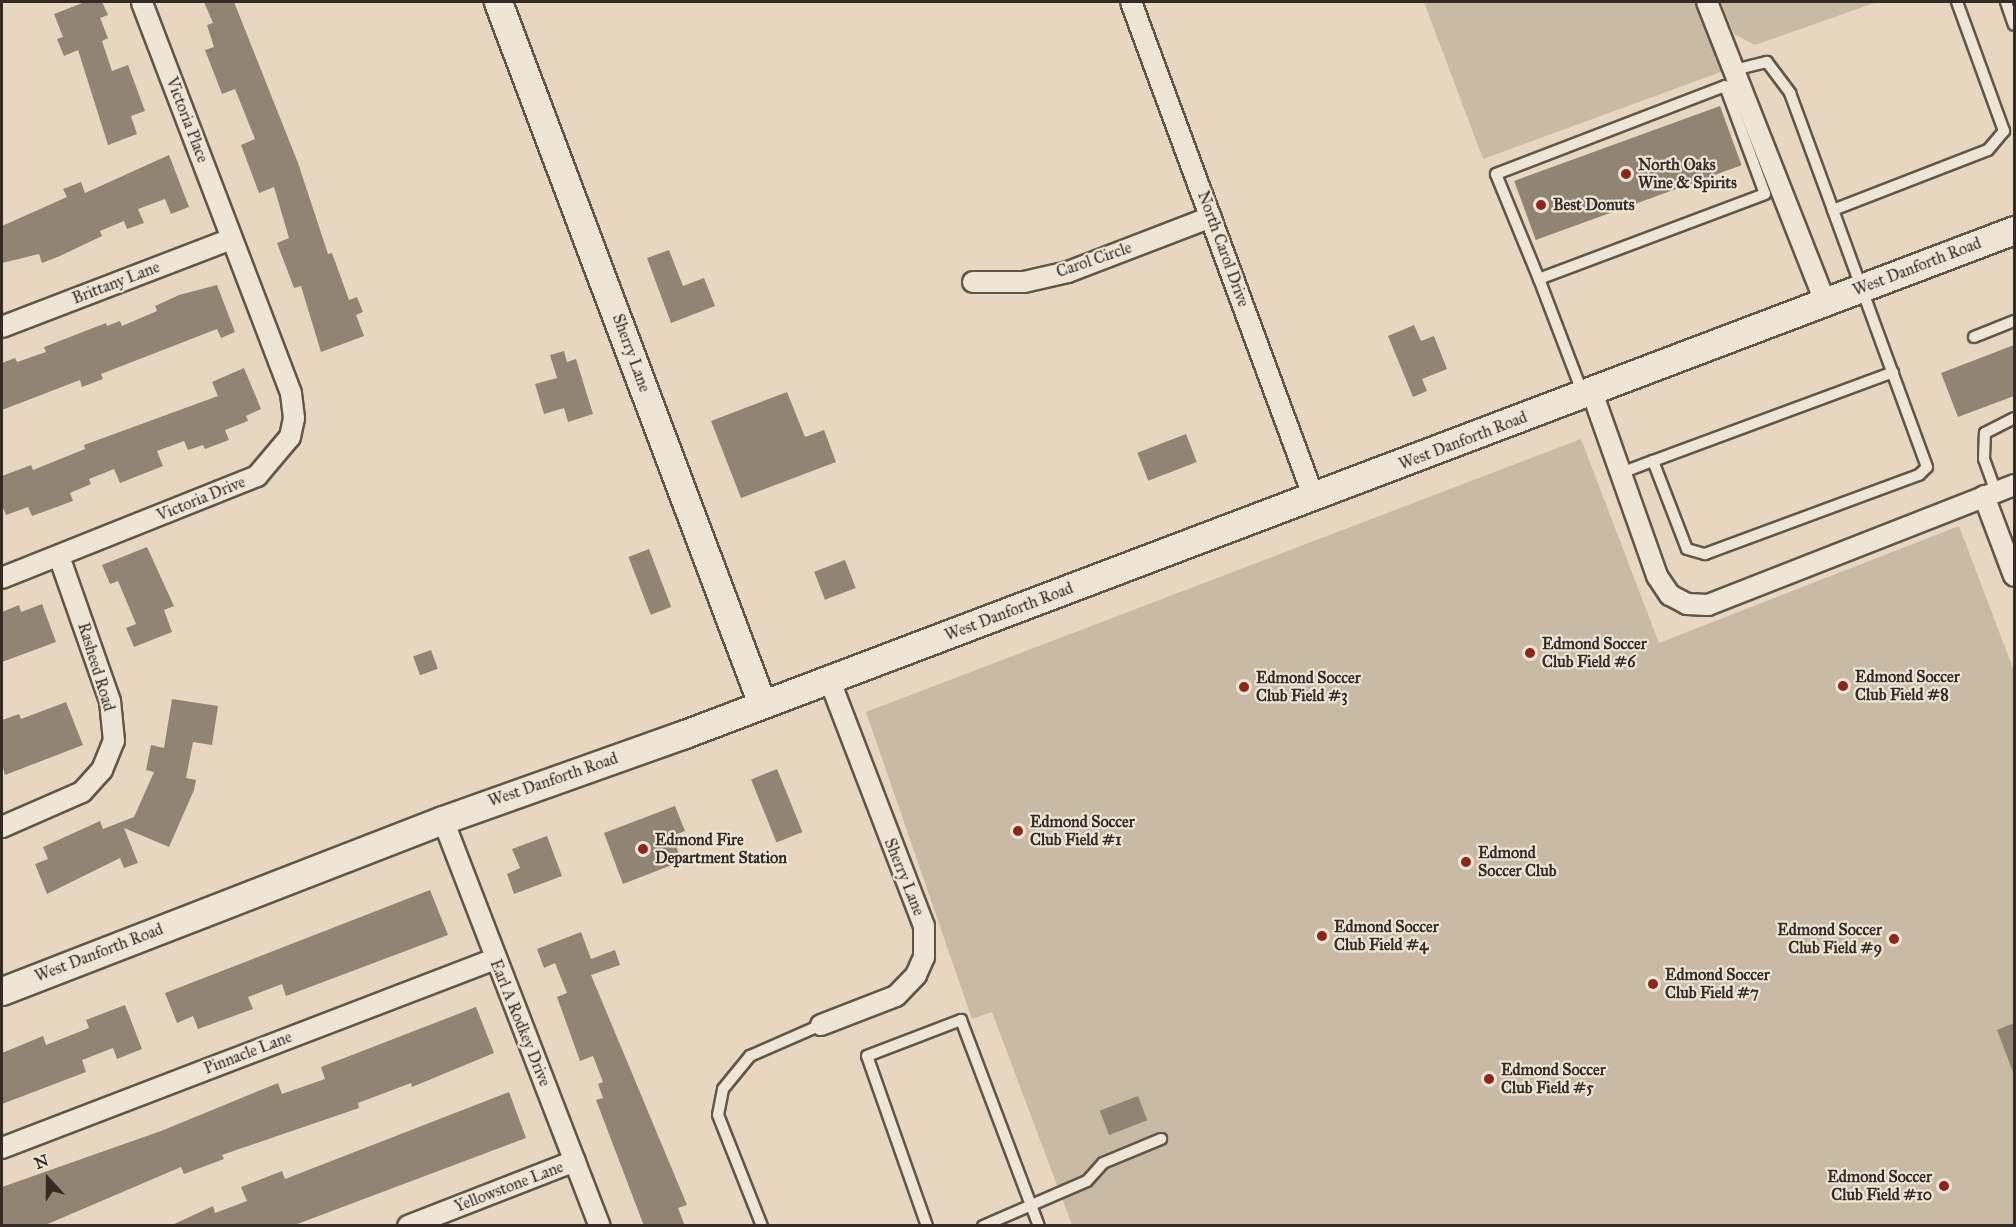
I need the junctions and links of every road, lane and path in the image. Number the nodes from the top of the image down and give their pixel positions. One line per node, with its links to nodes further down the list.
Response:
1 (142, 2): 12 (street, Victoria Place)
2 (498, 2): 31 (main road, Sherry Lane)
3 (1131, 2): 10 (street, North Carol Drive)
4 (1707, 2): 8 (street)
5 (1957, 2): 9 (lane)
6 (2006, 2): 7 (lane)
7 (2014, 26)
8 (1734, 70): 9 (lane); 16 (street)
9 (1833, 210): 15 (lane)
10 (1212, 217): 14 (street, Carol Circle); 26 (street, North Carol Drive)
11 (2014, 230): 15 (main road, West Danforth Road)
12 (231, 239): 18 (street, Brittany Lane); 27 (street, Victoria Drive)
13 (1539, 279): 13 (lane); 21 (lane)
14 (973, 282)
15 (1860, 289): 16 (main road, West Danforth Road); 20 (lane)
16 (1825, 302): 21 (main road, West Danforth Road)
17 (2014, 321): 19 (lane)
18 (2, 327)
19 (1974, 337)
20 (1893, 372): 23 (lane); 23 (lane)
21 (1588, 393): 24 (street); 26 (main road, West Danforth Road)
22 (2014, 418): 25 (lane)
23 (1653, 461): 24 (lane)
24 (1621, 473): 25 (street)
25 (1998, 491): 28 (street)
26 (1314, 498): 30 (main road, West Danforth Road)
27 (59, 556): 29 (street, Victoria Drive); 33 (street, Rasheed Road)
28 (2014, 576)
29 (2, 578)
30 (829, 679): 31 (main road, West Danforth Road); 36 (street, Sherry Lane)
31 (762, 704): 32 (main road, West Danforth Road)
32 (443, 820): 34 (street, Earl A Rodkey Drive); 35 (main road, West Danforth Road)
33 (2, 827)
34 (495, 959): 38 (street, Pinnacle Lane); 39 (street, Earl A Rodkey Drive)
35 (2, 991)
36 (821, 1025): 43 (lane)
37 (1161, 1139): 40 (lane)
38 (2, 1148)
39 (575, 1161): 41 (street, Yellowstone Lane); 42 (street, Earl A Rodkey Drive)
40 (1031, 1205): 44 (lane); 45 (lane); 46 (lane)
41 (408, 1226)
42 (600, 1226)
43 (762, 1226)
44 (927, 1226)
45 (983, 1226)
46 (1039, 1226)

